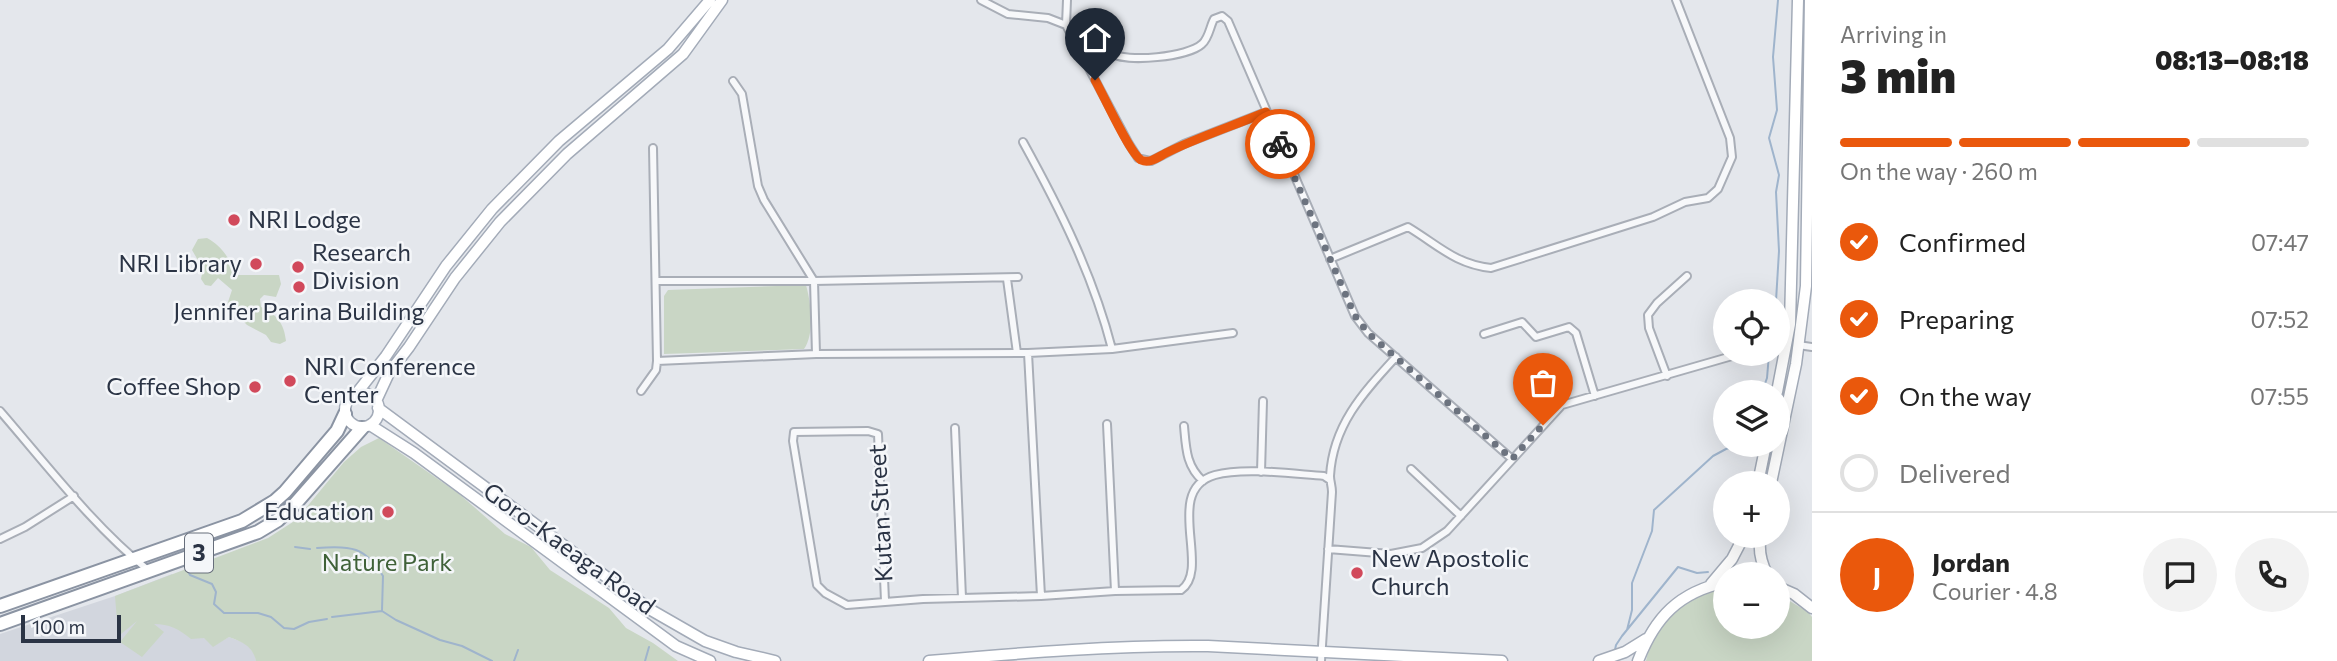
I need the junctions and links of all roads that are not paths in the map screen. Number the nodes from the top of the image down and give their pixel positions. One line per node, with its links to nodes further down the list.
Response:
1 (710, 0): 38 (main road)
2 (722, 0): 41 (main road)
3 (981, 0): 8 (street)
4 (1068, 0): 8 (street)
5 (1676, 0): 18 (street)
6 (1798, 0): 24 (main road)
7 (1810, 0): 12 (main road)
8 (1066, 25): 9 (street)
9 (1071, 32): 11 (street); 11 (street)
10 (733, 81): 23 (street)
11 (1266, 112): 18 (street)
12 (1807, 126): 14 (main road); 17 (main road)
13 (1023, 142): 29 (street)
14 (1812, 142)
15 (653, 148): 22 (street)
16 (1812, 197): 17 (main road)
17 (1806, 212): 27 (main road)
18 (1330, 259): 33 (street)
19 (1687, 276): 36 (street)
20 (1018, 277): 21 (street)
21 (1007, 279): 23 (street); 30 (street)
22 (656, 281): 23 (street); 34 (street)
23 (814, 281): 32 (street)
24 (1790, 299)
25 (1233, 333): 29 (street)
26 (1484, 334): 39 (street)
27 (1798, 345): 28 (street); 50 (main road)
28 (1812, 347)
29 (1112, 349): 31 (street)
30 (1017, 353): 31 (street); 32 (street)
31 (1028, 353): 64 (street)
32 (816, 354): 34 (street)
33 (1396, 357): 48 (street); 52 (street)
34 (657, 361): 37 (street)
35 (1713, 362): 36 (street)
36 (1667, 376): 39 (street)
37 (641, 391)
38 (356, 394): 41 (main road); 43 (main road)
39 (1595, 396): 48 (street)
40 (1263, 401): 51 (street)
41 (377, 404): 45 (main road); 74 (main road, Goro-Kaeaga Road)
42 (0, 411): 54 (street)
43 (345, 414): 45 (main road); 59 (highway, 3)
44 (1107, 424): 62 (street)
45 (366, 426): 60 (highway, 3); 73 (main road, Goro-Kaeaga Road)
46 (1184, 426): 53 (street)
47 (955, 428): 65 (street)
48 (1512, 459): 55 (street)
49 (1411, 469): 55 (street)
50 (1773, 471)
51 (1261, 472): 52 (street); 53 (street)
52 (1330, 480): 58 (street)
53 (1203, 481): 62 (street)
54 (74, 496): 56 (street); 59 (street)
55 (1461, 516): 58 (street)
56 (0, 539)
57 (1738, 548): 61 (main road)
58 (1328, 549): 71 (street)
59 (134, 559): 60 (street); 67 (highway, 3)
60 (148, 570): 69 (highway, 3)
61 (1711, 585): 70 (main road)
62 (1115, 591): 64 (street)
63 (1790, 592): 68 (main road)
64 (1041, 596): 65 (street)
65 (962, 598): 66 (street)
66 (885, 601): 66 (street, Kutan Street)
67 (0, 606)
68 (1812, 608)
69 (0, 624)
70 (1647, 639): 77 (main road); 78 (main road)
71 (1321, 656): 72 (main road); 75 (main road)
72 (1408, 658): 76 (main road)
73 (710, 661)
74 (775, 661)
75 (929, 661)
76 (1502, 661)
77 (1599, 661)
78 (1638, 661)

